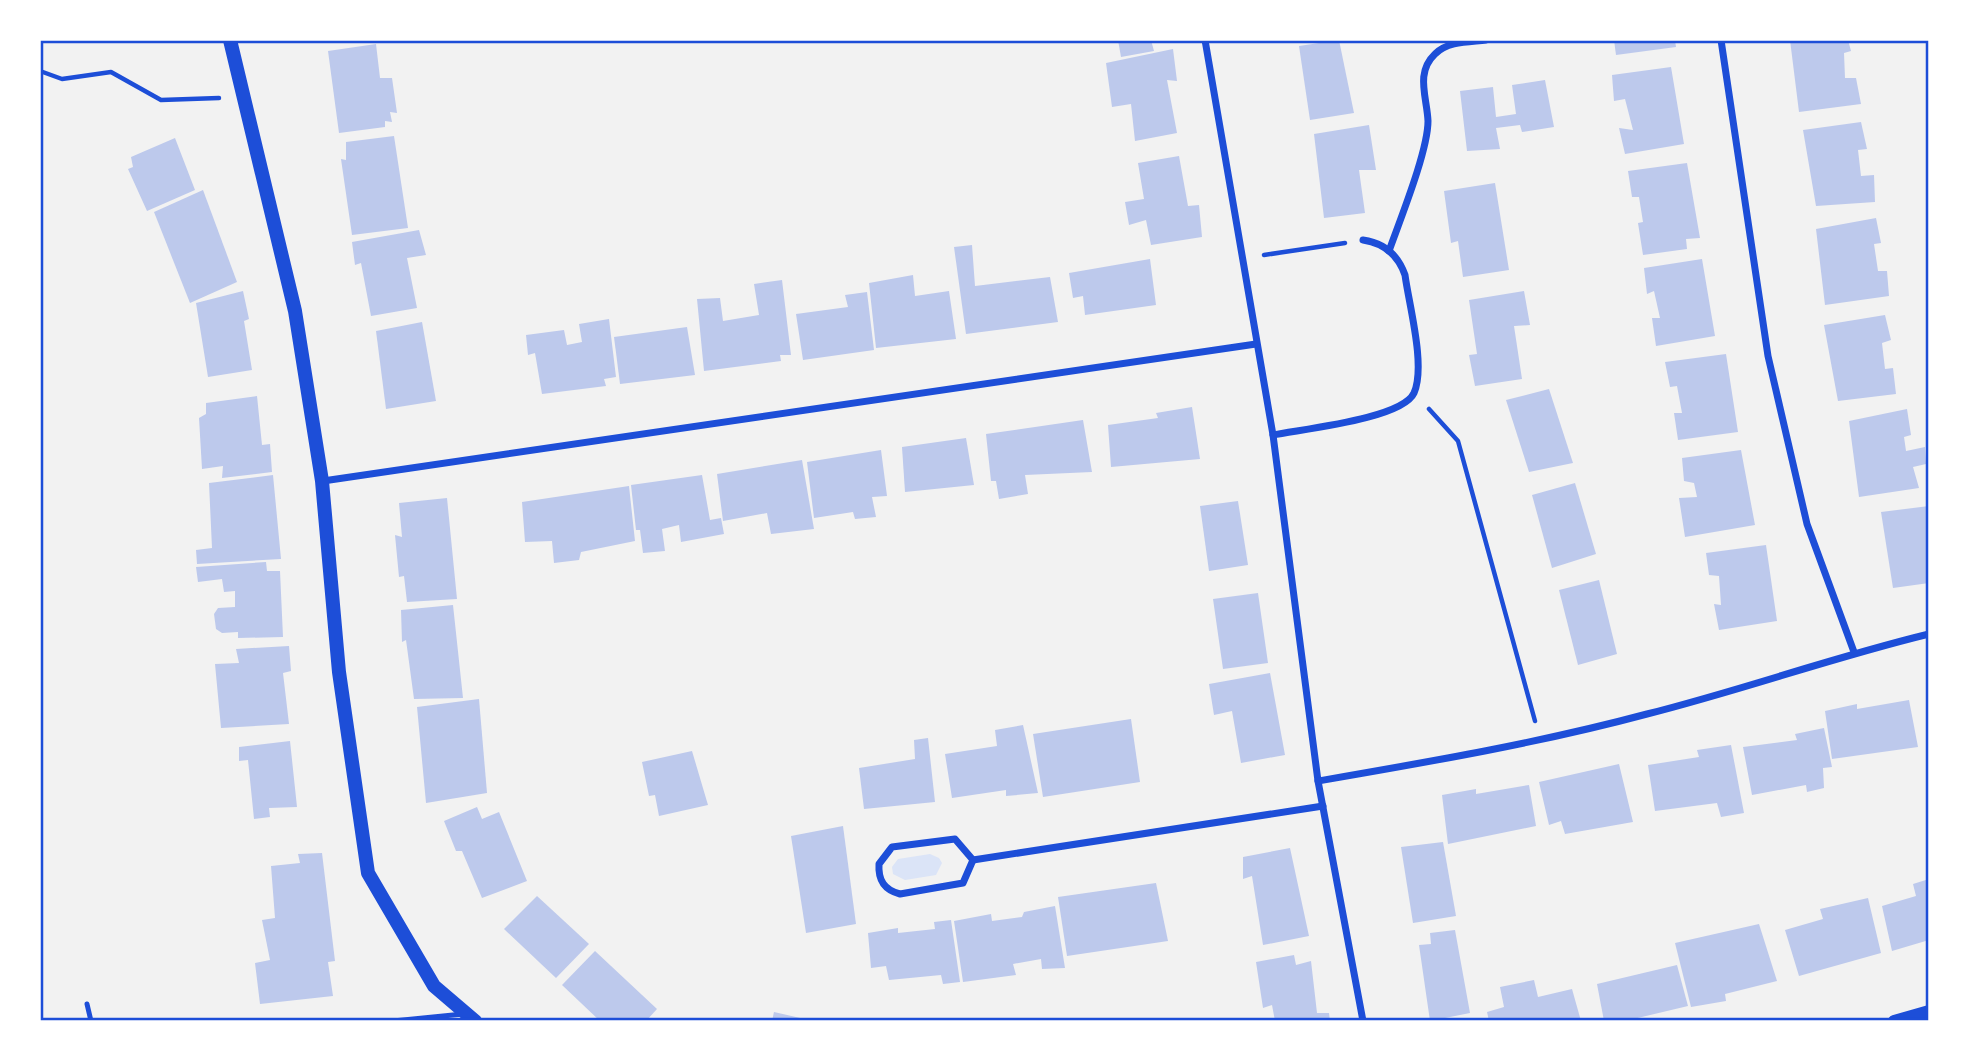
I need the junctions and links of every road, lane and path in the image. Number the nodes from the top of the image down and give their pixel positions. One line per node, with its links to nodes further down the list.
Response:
1 (230, 40): 6 (main road)
2 (1205, 40): 9 (street)
3 (1486, 40): 8 (street)
4 (1721, 40): 15 (street)
5 (40, 71): 6 (path)
6 (244, 97): 13 (main road)
7 (1363, 240): 8 (street); 9 (path)
8 (1389, 251): 11 (street)
9 (1241, 258): 10 (street)
10 (1256, 344): 12 (street); 13 (street)
11 (1414, 392): 12 (street); 16 (path)
12 (1273, 435): 17 (street)
13 (322, 481): 22 (main road)
14 (1929, 634): 15 (street)
15 (1854, 652): 16 (street)
16 (1540, 739): 17 (street)
17 (1318, 781): 18 (street)
18 (1324, 806): 19 (street); 25 (street)
19 (974, 860): 19 (street)
20 (87, 1004): 23 (lane)
21 (1929, 1011): 26 (street)
22 (471, 1017): 24 (lane)
23 (91, 1021)
24 (393, 1021)
25 (1363, 1021)
26 (1894, 1021)

